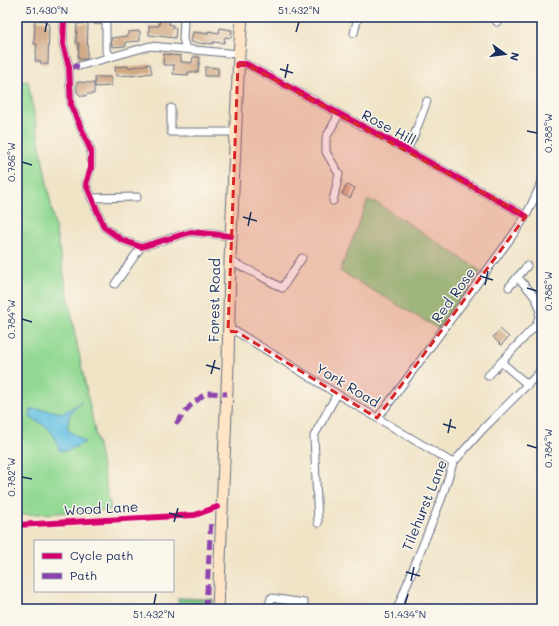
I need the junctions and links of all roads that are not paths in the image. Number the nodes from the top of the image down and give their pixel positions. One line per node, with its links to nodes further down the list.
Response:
1 (106, 17): 8 (street)
2 (183, 17): 7 (street)
3 (242, 17): 9 (main road, Forest Road)
4 (358, 17): 6 (street)
5 (86, 18): 18 (street)
6 (354, 33)
7 (186, 49): 8 (street, Rose Hill); 9 (street, Rose Hill)
8 (111, 56): 10 (street, Rose Hill)
9 (238, 59): 13 (street, Rose Hill); 14 (main road, Forest Road)
10 (79, 66)
11 (427, 101): 15 (street)
12 (171, 108): 14 (street)
13 (339, 114): 15 (street, Rose Hill); 19 (street)
14 (235, 132): 21 (main road, Forest Road)
15 (407, 150): 20 (street, Rose Hill)
16 (542, 182): 20 (street, Red Rose)
17 (137, 197): 18 (street)
18 (91, 198): 22 (street)
19 (333, 201)
20 (526, 216): 35 (street, Red Rose)
21 (231, 236): 22 (street); 24 (main road, Forest Road)
22 (141, 247): 27 (street)
23 (302, 258): 24 (street)
24 (230, 260): 29 (main road, Forest Road)
25 (527, 266): 26 (street)
26 (517, 277): 28 (street); 30 (street)
27 (115, 284)
28 (509, 286)
29 (228, 331): 34 (street, York Road); 41 (main road, Forest Road)
30 (502, 362): 32 (street); 33 (street)
31 (542, 370): 33 (street, Tilehurst Lane)
32 (488, 376)
33 (528, 385): 38 (street, Tilehurst Lane)
34 (337, 394): 36 (street, York Road); 39 (street)
35 (386, 407): 36 (street, Red Rose); 37 (street)
36 (377, 418): 37 (street, York Road)
37 (388, 425): 38 (street, York Road)
38 (453, 463): 43 (street, Tilehurst Lane)
39 (318, 523)
40 (304, 603): 42 (street)
41 (218, 609)
42 (268, 609)
43 (397, 609)

